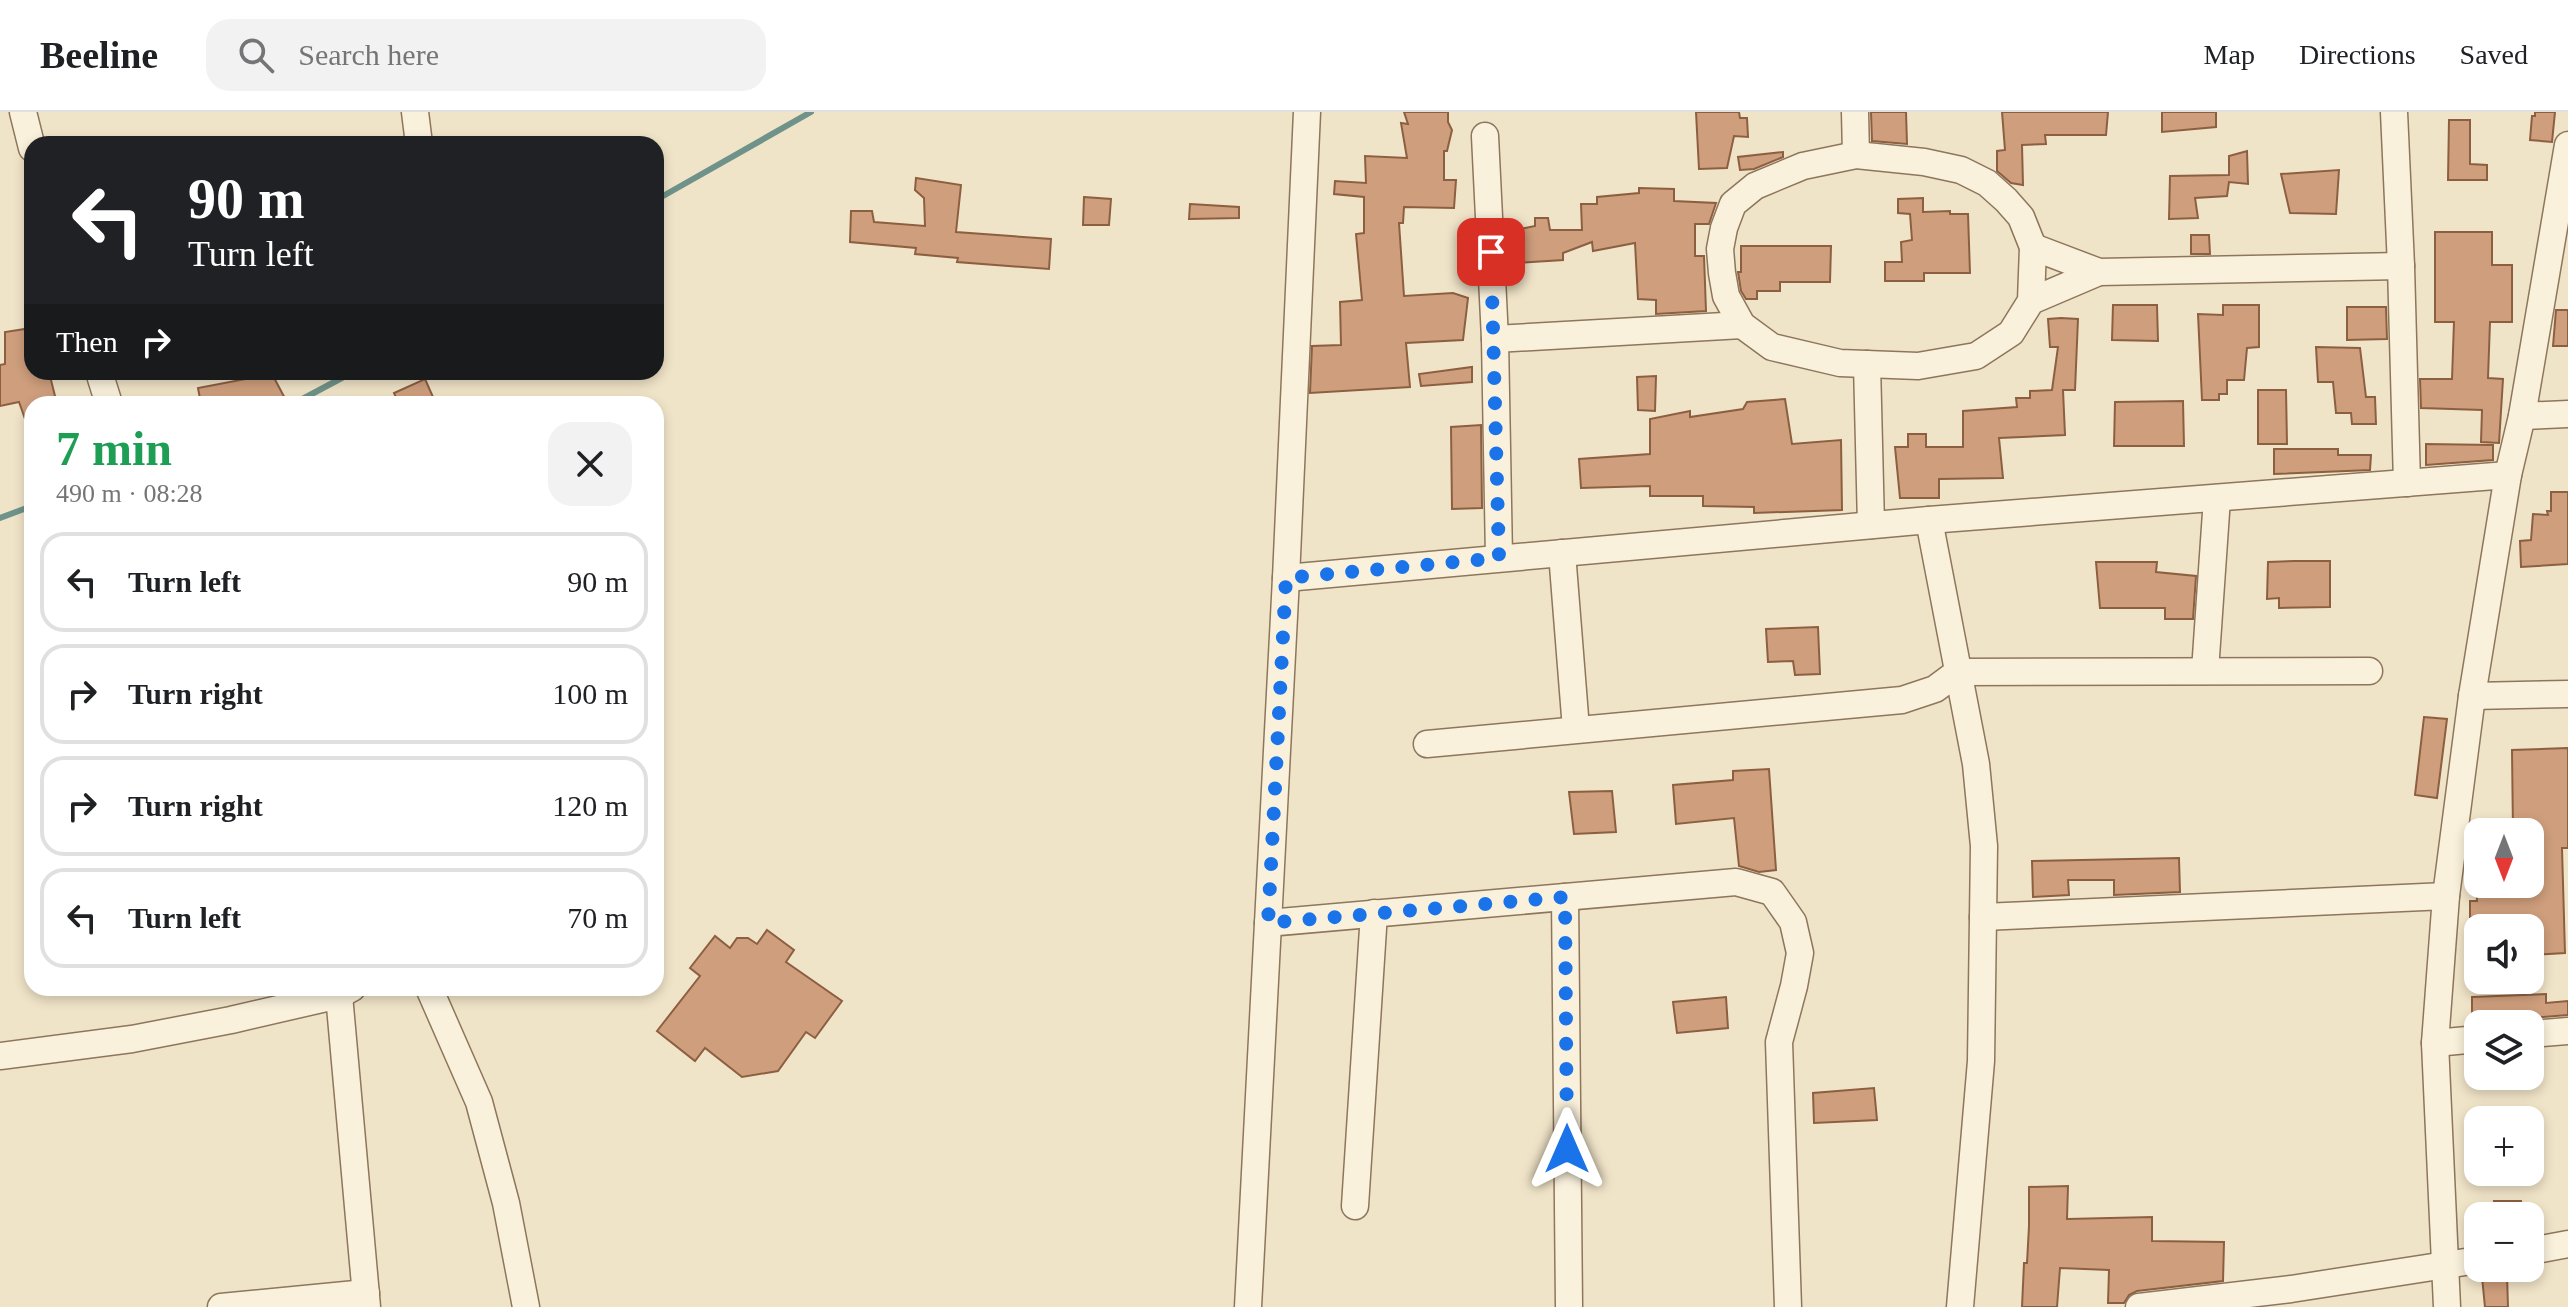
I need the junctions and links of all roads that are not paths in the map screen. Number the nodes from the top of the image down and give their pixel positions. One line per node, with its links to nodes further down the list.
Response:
1 (23, 112): 6 (street)
2 (415, 112): 7 (street)
3 (1307, 112): 27 (street)
4 (1855, 112): 10 (street)
5 (2394, 112): 12 (street)
6 (29, 136)
7 (418, 136)
8 (1485, 136): 16 (street)
9 (2568, 145): 19 (street)
10 (1856, 155): 11 (street); 15 (street)
11 (2033, 247): 13 (street); 14 (street)
12 (2401, 266): 13 (street); 21 (street)
13 (2099, 272): 14 (street)
14 (2031, 301): 17 (street)
15 (1742, 325): 16 (street); 17 (street)
16 (1495, 339): 26 (street)
17 (1867, 364): 24 (street)
18 (2568, 414): 19 (street)
19 (2522, 416): 20 (street)
20 (2508, 475): 21 (street); 32 (street)
21 (2407, 483): 22 (street)
22 (2217, 498): 23 (street); 28 (street)
23 (1929, 520): 24 (street); 30 (street)
24 (1871, 525): 25 (street)
25 (1562, 553): 26 (street); 33 (street)
26 (1499, 558): 27 (street)
27 (1286, 578): 39 (street)
28 (2205, 671): 29 (street); 30 (street)
29 (2369, 671)
30 (1958, 672): 33 (street); 38 (street)
31 (2568, 694): 32 (street)
32 (2472, 696): 35 (street)
33 (1576, 729): 34 (street)
34 (1427, 744)
35 (2446, 896): 38 (street); 46 (street)
36 (1565, 897): 37 (street); 58 (street); 59 (street)
37 (1374, 913): 39 (street); 48 (street)
38 (1983, 917): 60 (street)
39 (1268, 923): 57 (street)
40 (330, 996): 47 (street)
41 (346, 996): 54 (street)
42 (433, 996): 56 (street)
43 (2568, 1031): 44 (street)
44 (2544, 1033)
45 (2464, 1040): 46 (street)
46 (2435, 1043): 52 (street)
47 (0, 1056)
48 (1355, 1206)
49 (2568, 1244): 50 (street)
50 (2544, 1248)
51 (2464, 1262): 52 (street)
52 (2444, 1266): 53 (street); 62 (street)
53 (2292, 1298): 61 (street)
54 (366, 1300): 55 (street)
55 (221, 1307)
56 (526, 1307)
57 (1248, 1307)
58 (1569, 1307)
59 (1788, 1307)
60 (1960, 1307)
61 (2139, 1307)
62 (2447, 1307)

